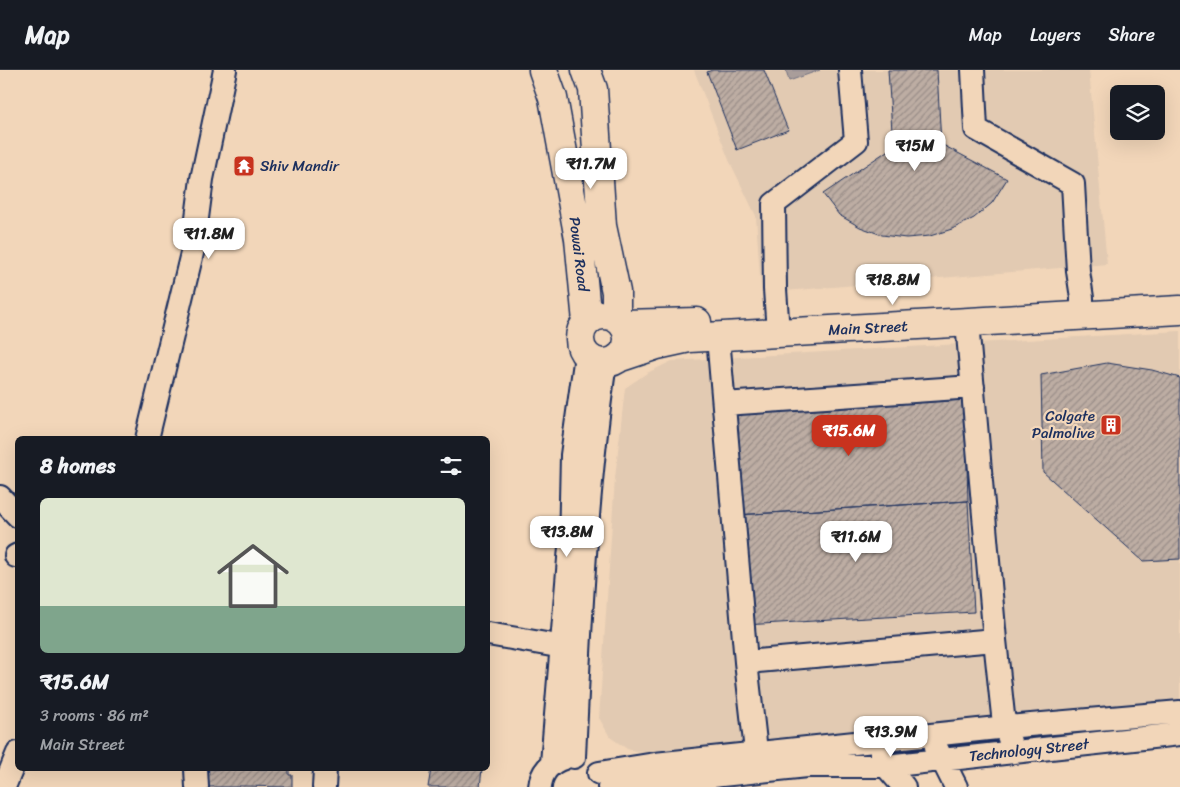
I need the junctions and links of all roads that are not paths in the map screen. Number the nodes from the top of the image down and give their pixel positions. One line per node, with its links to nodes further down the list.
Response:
1 (225, 70): 17 (street)
2 (543, 70): 10 (main road, Powai Road)
3 (586, 70): 9 (main road, Powai Road)
4 (850, 70): 12 (street)
5 (973, 70): 7 (street)
6 (1180, 292): 7 (main road, Main Street)
7 (1082, 307): 8 (main road, Main Street); 11 (main road, Main Street); 12 (main road, Main Street)
8 (1180, 310)
9 (620, 321): 10 (main road); 12 (main road, Main Street); 14 (main road)
10 (588, 322): 14 (main road)
11 (967, 323): 12 (main road, Main Street); 15 (street)
12 (777, 325): 13 (main road, Main Street)
13 (718, 337): 14 (main road, Main Street); 16 (street)
14 (603, 359): 22 (street)
15 (973, 387): 16 (street); 21 (street)
16 (724, 404): 23 (street)
17 (148, 436)
18 (0, 497): 19 (street)
19 (15, 513)
20 (490, 634): 22 (street)
21 (994, 640): 23 (street); 25 (street)
22 (570, 648): 30 (street); 33 (street)
23 (746, 662): 34 (street)
24 (1180, 712): 25 (street)
25 (1007, 727): 27 (street); 29 (street)
26 (1180, 734): 29 (street, Technology Street)
27 (931, 735): 28 (street); 31 (street)
28 (874, 741): 34 (street); 35 (street)
29 (1012, 752): 31 (street, Technology Street)
30 (574, 757): 33 (street); 39 (street)
31 (942, 760): 35 (street, Technology Street); 45 (street)
32 (15, 761): 40 (street)
33 (552, 764): 43 (street)
34 (769, 766): 38 (street, Technology Street); 39 (street, Technology Street)
35 (886, 766): 38 (street, Technology Street); 44 (street)
36 (196, 771): 41 (street)
37 (325, 771): 42 (street)
38 (809, 777)
39 (604, 782)
40 (4, 787)
41 (197, 787)
42 (324, 787)
43 (540, 787)
44 (904, 787)
45 (956, 787)

